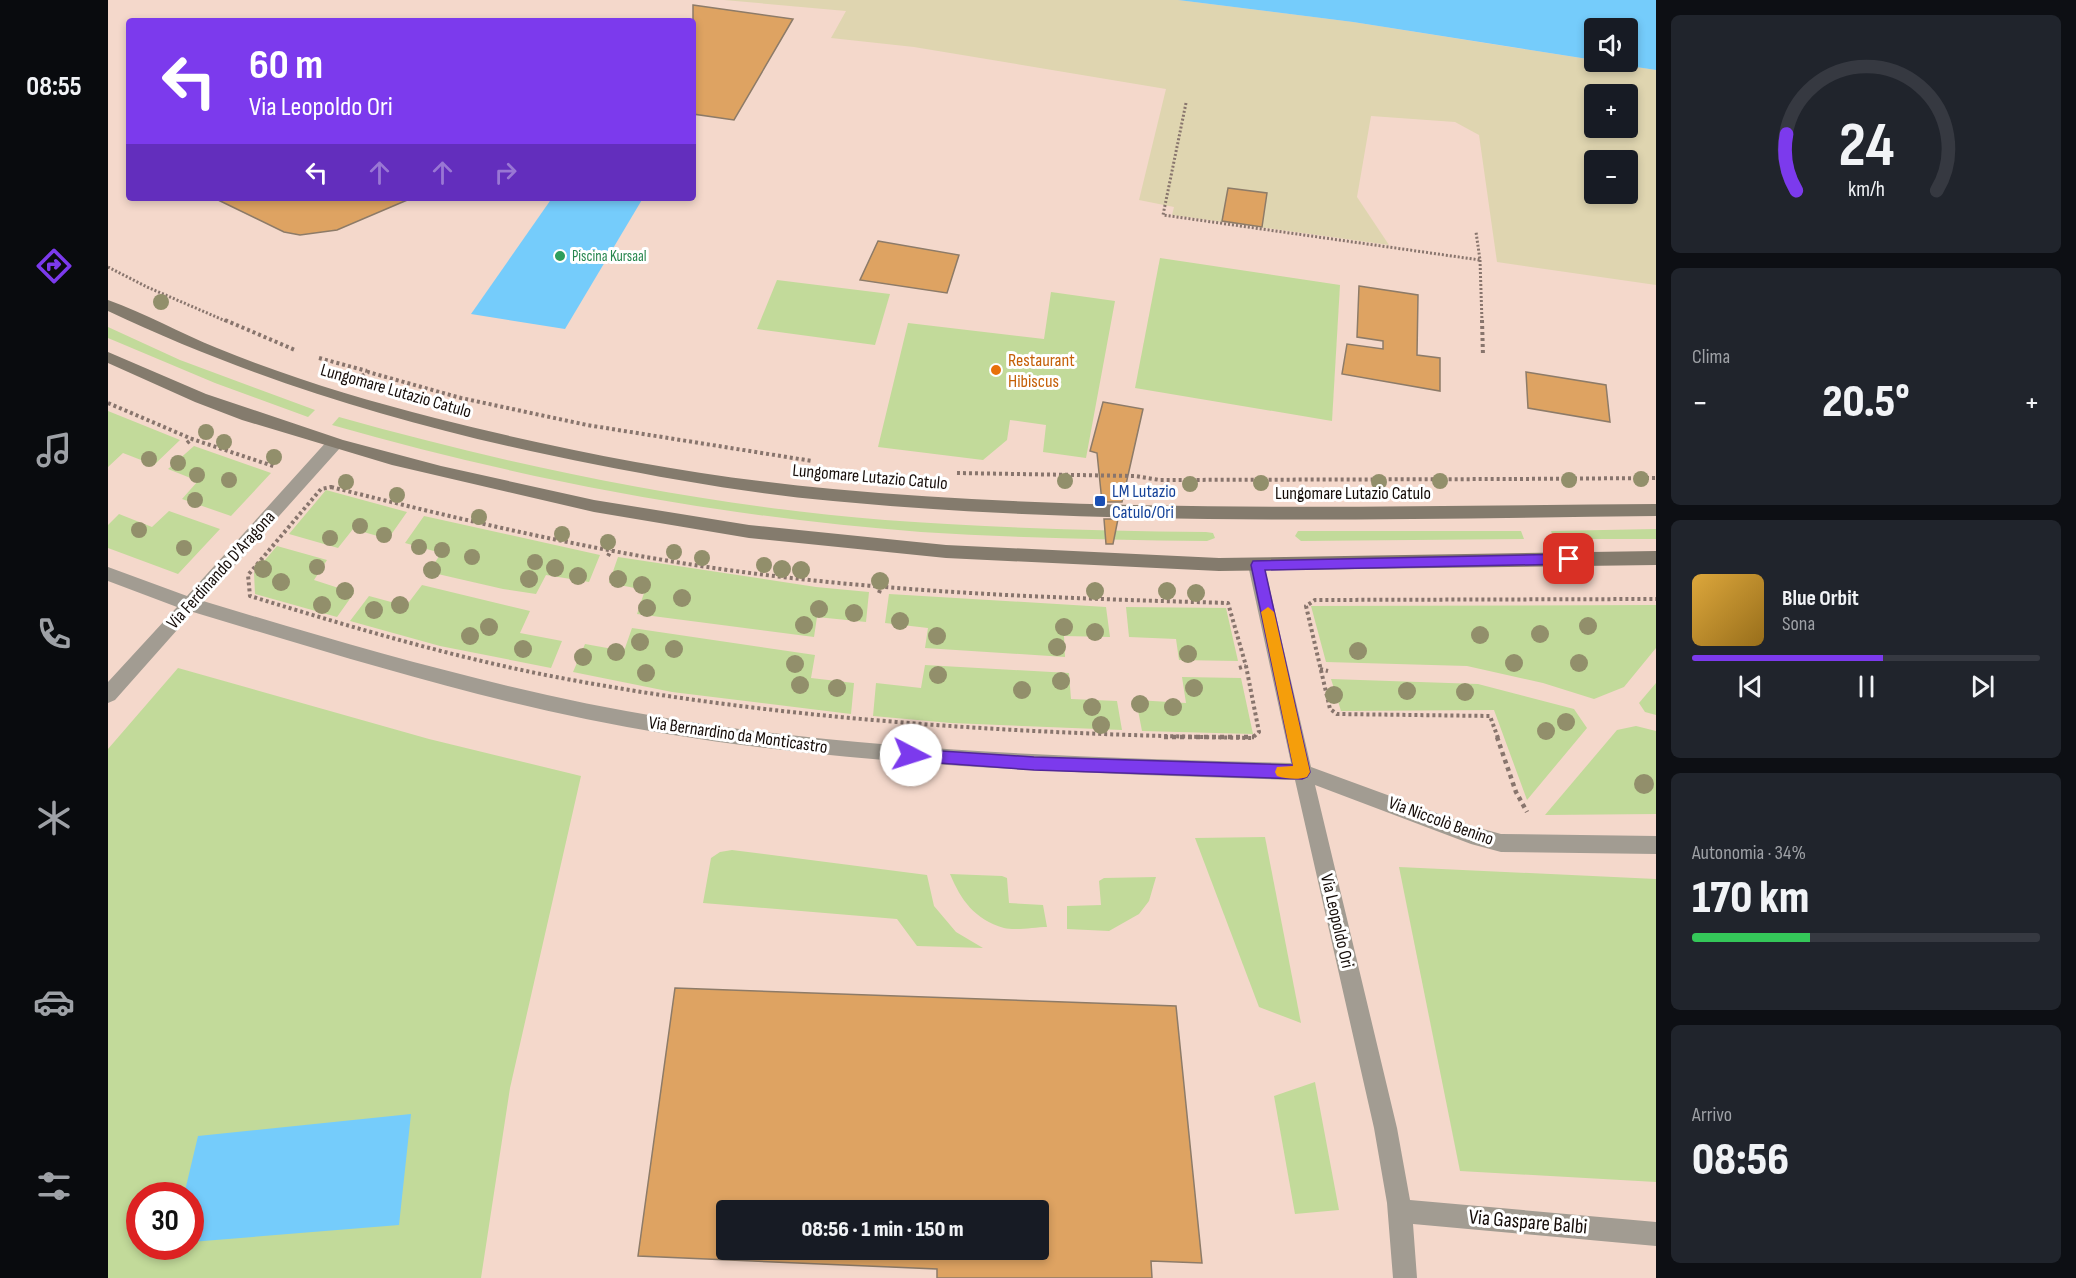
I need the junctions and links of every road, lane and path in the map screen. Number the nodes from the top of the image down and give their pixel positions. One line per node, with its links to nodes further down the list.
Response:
1 (1186, 103): 3 (path)
2 (1476, 232): 3 (path)
3 (1480, 260): 8 (path)
4 (108, 267): 6 (path)
5 (108, 305): 22 (main road, Lungomare Lutazio Catulo)
6 (299, 352)
7 (309, 356): 10 (path)
8 (1483, 356)
9 (108, 357): 15 (main road)
10 (368, 372): 11 (path); 16 (path)
11 (356, 381)
12 (108, 403): 13 (path)
13 (192, 439): 14 (path); 17 (path)
14 (187, 443)
15 (334, 444): 26 (main road); 32 (street, Via Ferdinando D'Aragona)
16 (821, 463)
17 (281, 469)
18 (951, 472): 20 (path)
19 (1656, 478): 20 (path)
20 (1514, 479): 21 (path)
21 (1517, 485)
22 (1656, 510)
23 (611, 550): 24 (path); 28 (path); 34 (path)
24 (608, 556)
25 (1656, 558): 26 (main road)
26 (1257, 565): 41 (street, Via Leopoldo Ori)
27 (108, 574): 32 (street, Via Bernardino da Monticastro)
28 (881, 587): 29 (path); 31 (path)
29 (879, 594)
30 (1656, 599): 37 (path)
31 (1116, 601): 33 (path); 35 (path)
32 (189, 604): 39 (street, Via Ferdinando D'Aragona); 41 (street, Via Bernardino da Monticastro)
33 (1116, 607)
34 (338, 624)
35 (1246, 666): 36 (path); 40 (path)
36 (1239, 668)
37 (1320, 669): 38 (path); 42 (path)
38 (1328, 671)
39 (108, 695)
40 (1133, 737)
41 (1302, 772): 43 (street, Via Niccolò Benino); 44 (street, Via Leopoldo Ori)
42 (1528, 813)
43 (1656, 845)
44 (1400, 1210): 45 (street, Via Gaspare Balbi); 46 (street, Via Leopoldo Ori)
45 (1656, 1234)
46 (1405, 1278)

